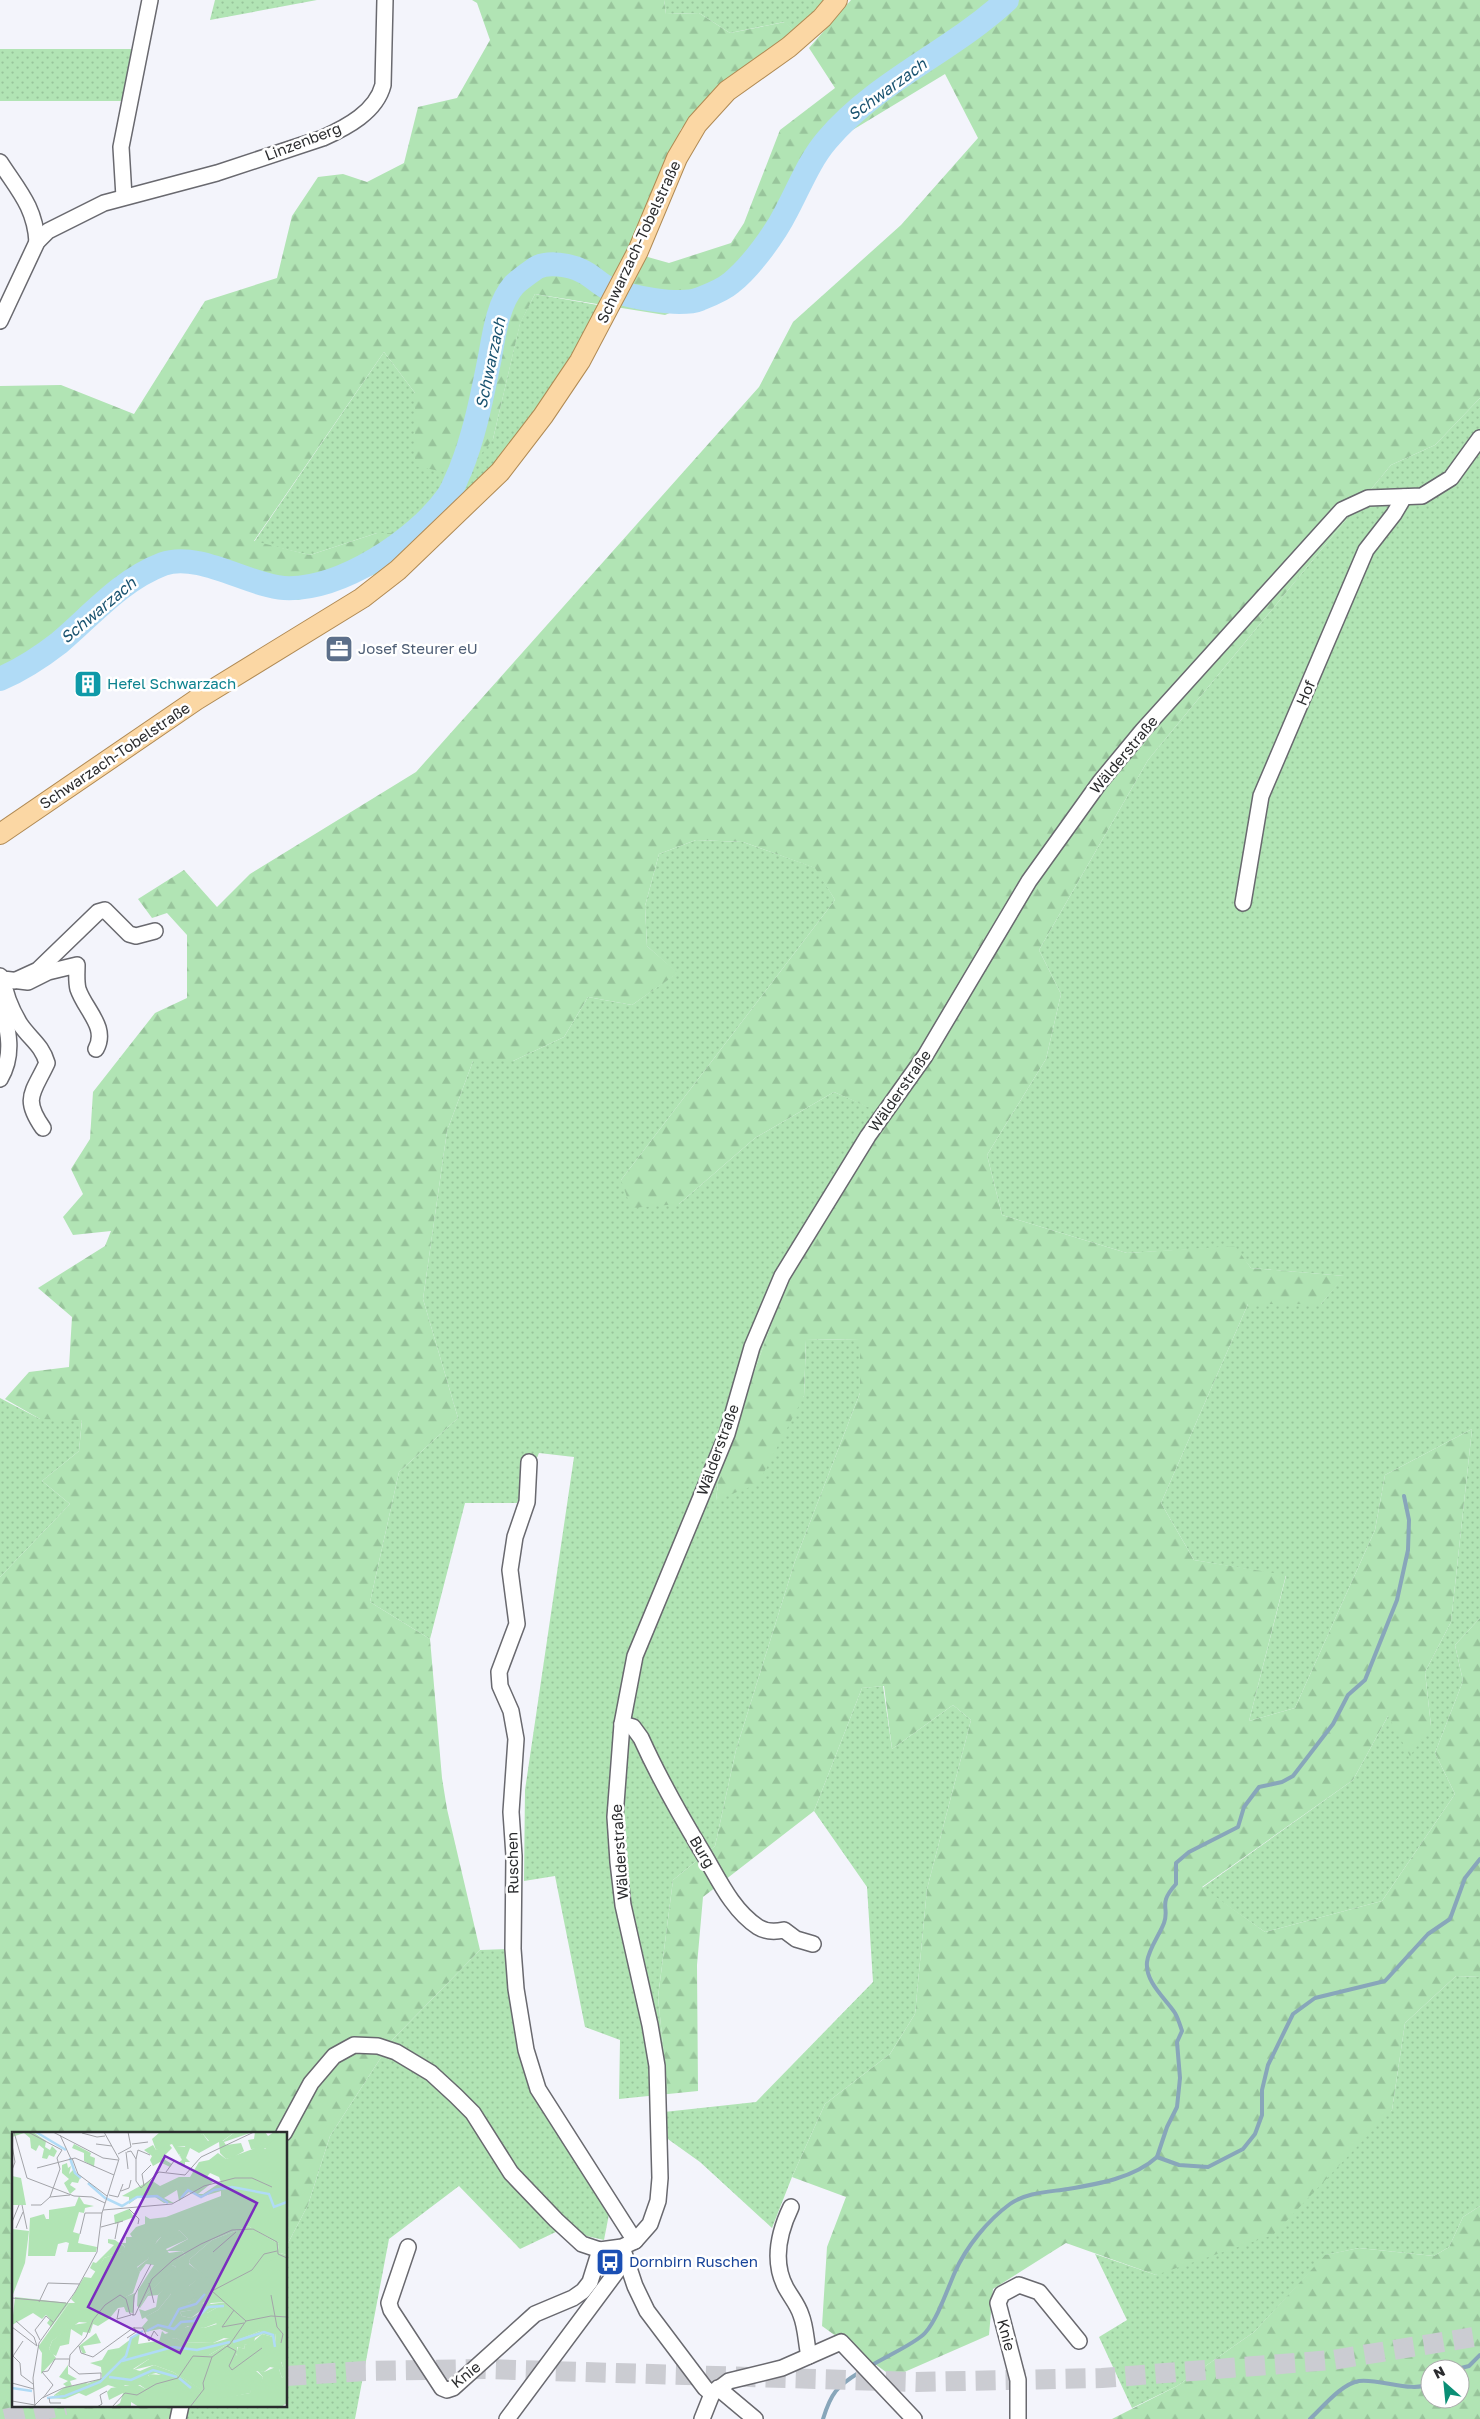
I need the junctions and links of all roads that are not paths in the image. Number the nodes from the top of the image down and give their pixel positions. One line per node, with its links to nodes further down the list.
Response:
1 (150, 0): 5 (street)
2 (385, 0): 5 (street, Linzenberg)
3 (837, 0): 10 (main road, Schwarzach-Tobelstraße)
4 (0, 162): 6 (street)
5 (124, 196): 6 (street, Linzenberg)
6 (37, 242): 7 (street, Linzenberg)
7 (0, 321)
8 (1480, 438): 9 (street, Wälderstraße)
9 (1404, 497): 11 (street, Hof); 19 (street, Wälderstraße)
10 (0, 834)
11 (1243, 903)
12 (155, 931): 13 (street)
13 (6, 979): 14 (street); 15 (street)
14 (6, 997): 16 (street); 17 (street)
15 (96, 1050)
16 (0, 1079)
17 (43, 1128)
18 (529, 1462): 24 (street, Ruschen)
19 (622, 1724): 20 (street, Burg); 24 (street, Wälderstraße)
20 (813, 1944)
21 (285, 2132): 25 (street)
22 (791, 2207): 27 (street)
23 (408, 2247): 25 (street, Knie)
24 (628, 2249): 25 (street); 28 (street); 31 (street)
25 (600, 2250)
26 (1079, 2341): 35 (street, Knie)
27 (810, 2356): 28 (street); 34 (street)
28 (715, 2391): 32 (street); 33 (street)
29 (180, 2406): 30 (street)
30 (178, 2419)
31 (507, 2419)
32 (702, 2419)
33 (755, 2419)
34 (914, 2419)
35 (1018, 2419)

